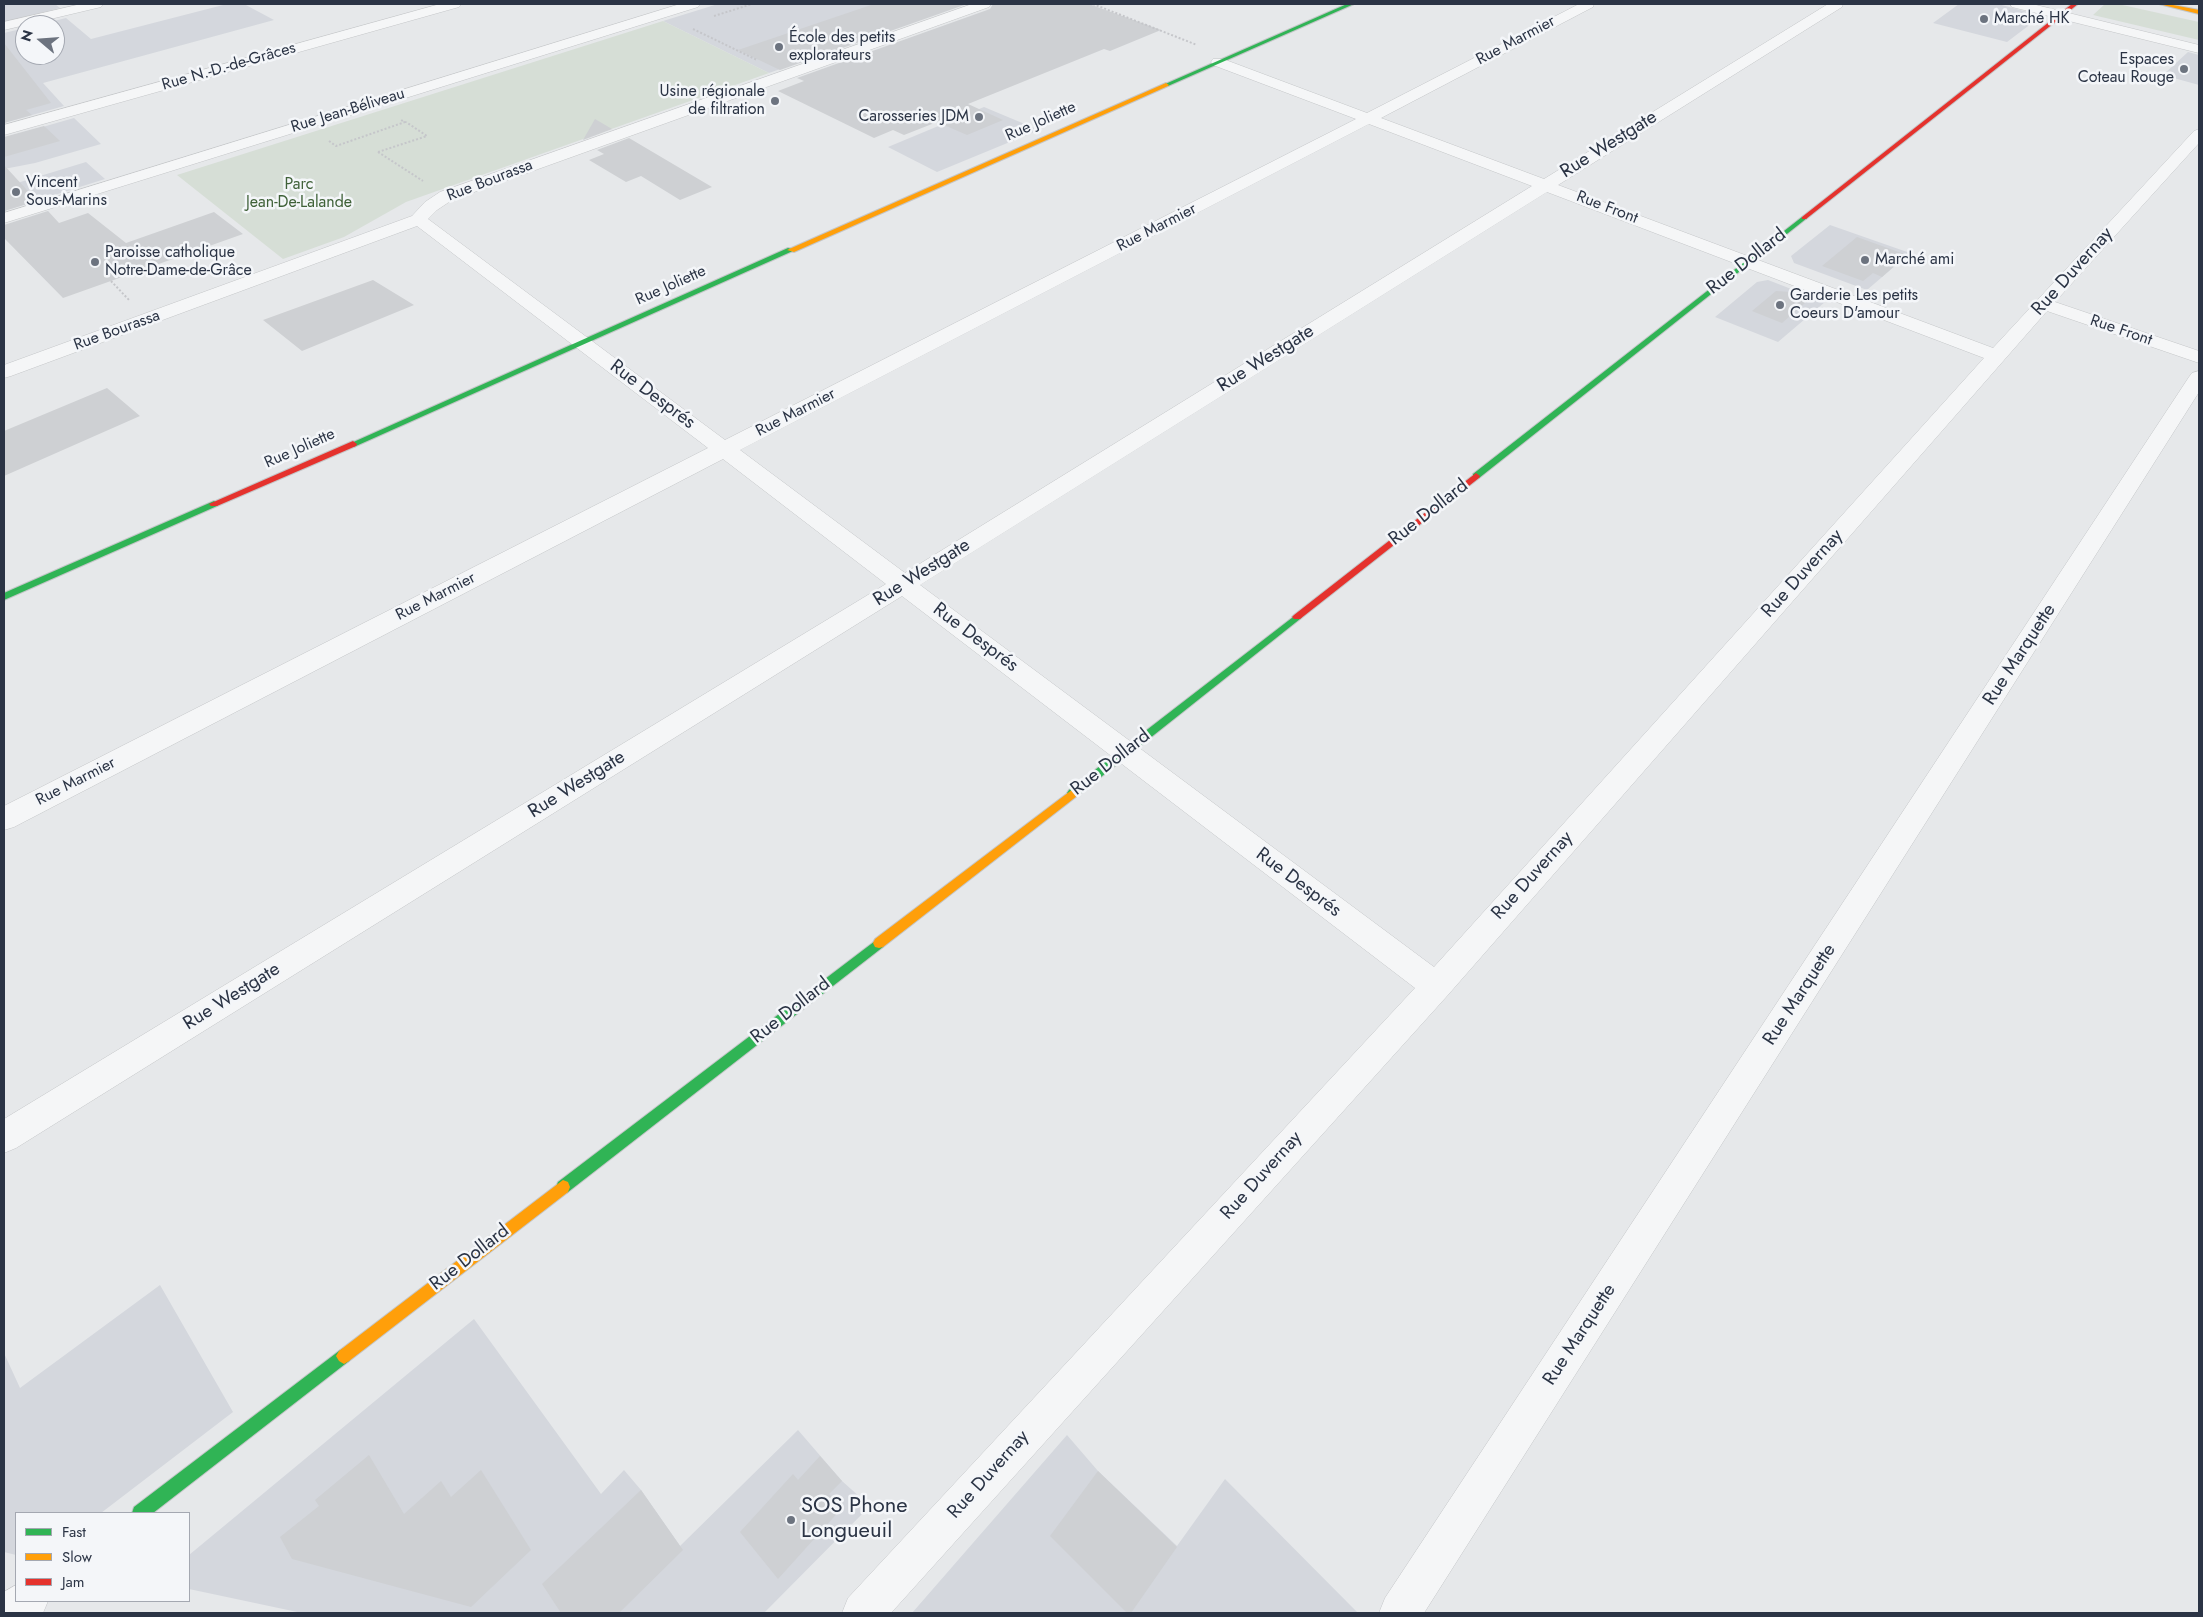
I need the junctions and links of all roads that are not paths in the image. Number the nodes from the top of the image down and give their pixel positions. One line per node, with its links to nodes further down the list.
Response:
1 (96, 4): 13 (street)
2 (454, 4): 17 (street, Rue N.-D.-de-Grâces)
3 (693, 4): 20 (street, Rue Jean-Béliveau)
4 (984, 4): 21 (street, Rue Bourassa)
5 (1351, 4): 15 (street, Rue Joliette)
6 (1588, 4): 16 (street, Rue Marmier)
7 (1837, 4): 19 (street, Rue Westgate)
8 (2017, 4): 12 (street)
9 (2075, 4): 12 (street, Rue Dollard)
10 (2162, 4): 11 (street)
11 (2199, 12)
12 (2061, 15): 14 (street); 22 (street, Rue Dollard)
13 (4, 26)
14 (2199, 49)
15 (1218, 62): 16 (street, Rue Front); 24 (street, Rue Joliette)
16 (1369, 119): 19 (street, Rue Front); 29 (street, Rue Marmier)
17 (4, 130)
18 (2199, 134): 23 (street, Rue Duvernay)
19 (1545, 184): 22 (street, Rue Front); 30 (street, Rue Westgate)
20 (4, 218)
21 (418, 220): 24 (street, Rue Després); 27 (street, Rue Bourassa)
22 (1747, 262): 25 (street, Rue Front); 32 (street, Rue Dollard)
23 (2043, 304): 25 (street, Rue Duvernay); 26 (street, Rue Front)
24 (582, 342): 29 (street, Rue Després); 31 (street, Rue Joliette)
25 (1997, 356): 34 (street, Rue Duvernay)
26 (2199, 357)
27 (4, 372)
28 (2199, 377): 40 (street, Rue Marquette)
29 (724, 450): 30 (street, Rue Després); 33 (street, Rue Marmier)
30 (904, 584): 32 (street, Rue Després); 35 (street, Rue Westgate)
31 (4, 597)
32 (1126, 752): 34 (street, Rue Després); 36 (street, Rue Dollard)
33 (4, 819)
34 (1436, 986): 39 (street, Rue Duvernay)
35 (4, 1137)
36 (141, 1512)
37 (26, 1602): 38 (street)
38 (10, 1613)
39 (863, 1613)
40 (1400, 1613)

